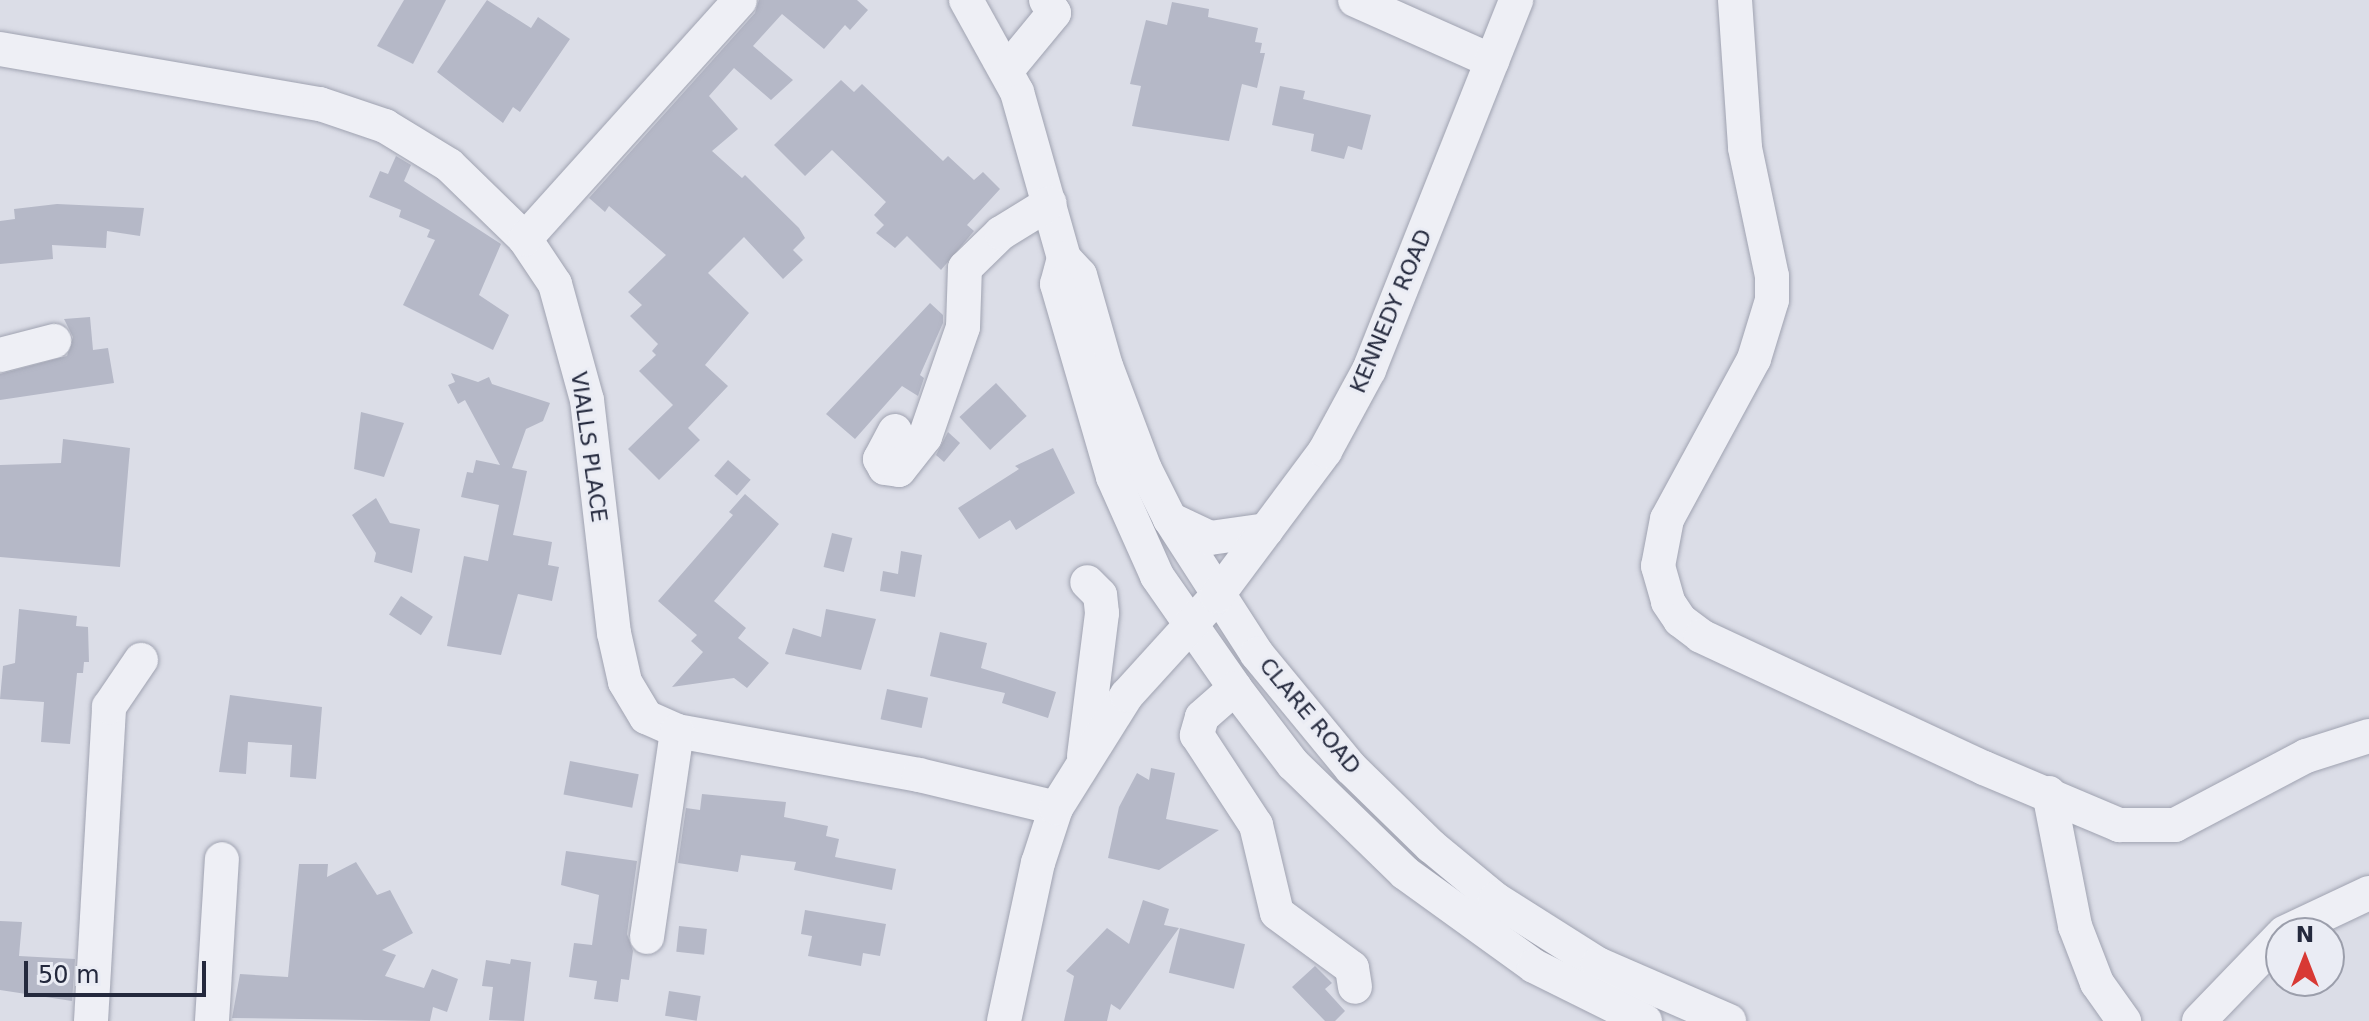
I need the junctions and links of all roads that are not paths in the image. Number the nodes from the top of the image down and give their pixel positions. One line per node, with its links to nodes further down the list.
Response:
1 (740, 0): 11 (street)
2 (966, 0): 9 (street, CLARE ROAD)
3 (1355, 0): 8 (street)
4 (1516, 0): 8 (street, KENNEDY ROAD)
5 (1735, 0): 26 (street)
6 (1054, 4): 9 (street)
7 (0, 49): 11 (street, VIALLS PLACE)
8 (1492, 61): 17 (street, KENNEDY ROAD)
9 (1007, 70): 10 (street, CLARE ROAD)
10 (1050, 203): 12 (street, CLARE ROAD); 15 (street)
11 (525, 239): 23 (street, VIALLS PLACE)
12 (1064, 258): 16 (street, CLARE ROAD); 20 (street, CLARE ROAD)
13 (54, 341): 14 (street)
14 (0, 355)
15 (895, 431)
16 (1170, 519): 17 (street); 19 (street, CLARE ROAD)
17 (1266, 530): 19 (street, KENNEDY ROAD)
18 (1087, 582): 25 (street)
19 (1217, 596): 20 (street, KENNEDY ROAD); 38 (street, CLARE ROAD)
20 (1188, 627): 22 (street, CLARE ROAD); 25 (street, KENNEDY ROAD)
21 (141, 660): 34 (street)
22 (1235, 688): 33 (street); 37 (street, CLARE ROAD)
23 (677, 731): 27 (street, VIALLS PLACE); 31 (street)
24 (2369, 736): 26 (street)
25 (1084, 756): 27 (street)
26 (2049, 793): 39 (street)
27 (1056, 808): 36 (street)
28 (222, 859): 35 (street)
29 (2369, 893): 30 (street)
30 (2318, 917)
31 (647, 937)
32 (2265, 952): 40 (street)
33 (1355, 987)
34 (91, 1021)
35 (212, 1021)
36 (1004, 1021)
37 (1645, 1021)
38 (1729, 1021)
39 (2124, 1021)
40 (2199, 1021)

